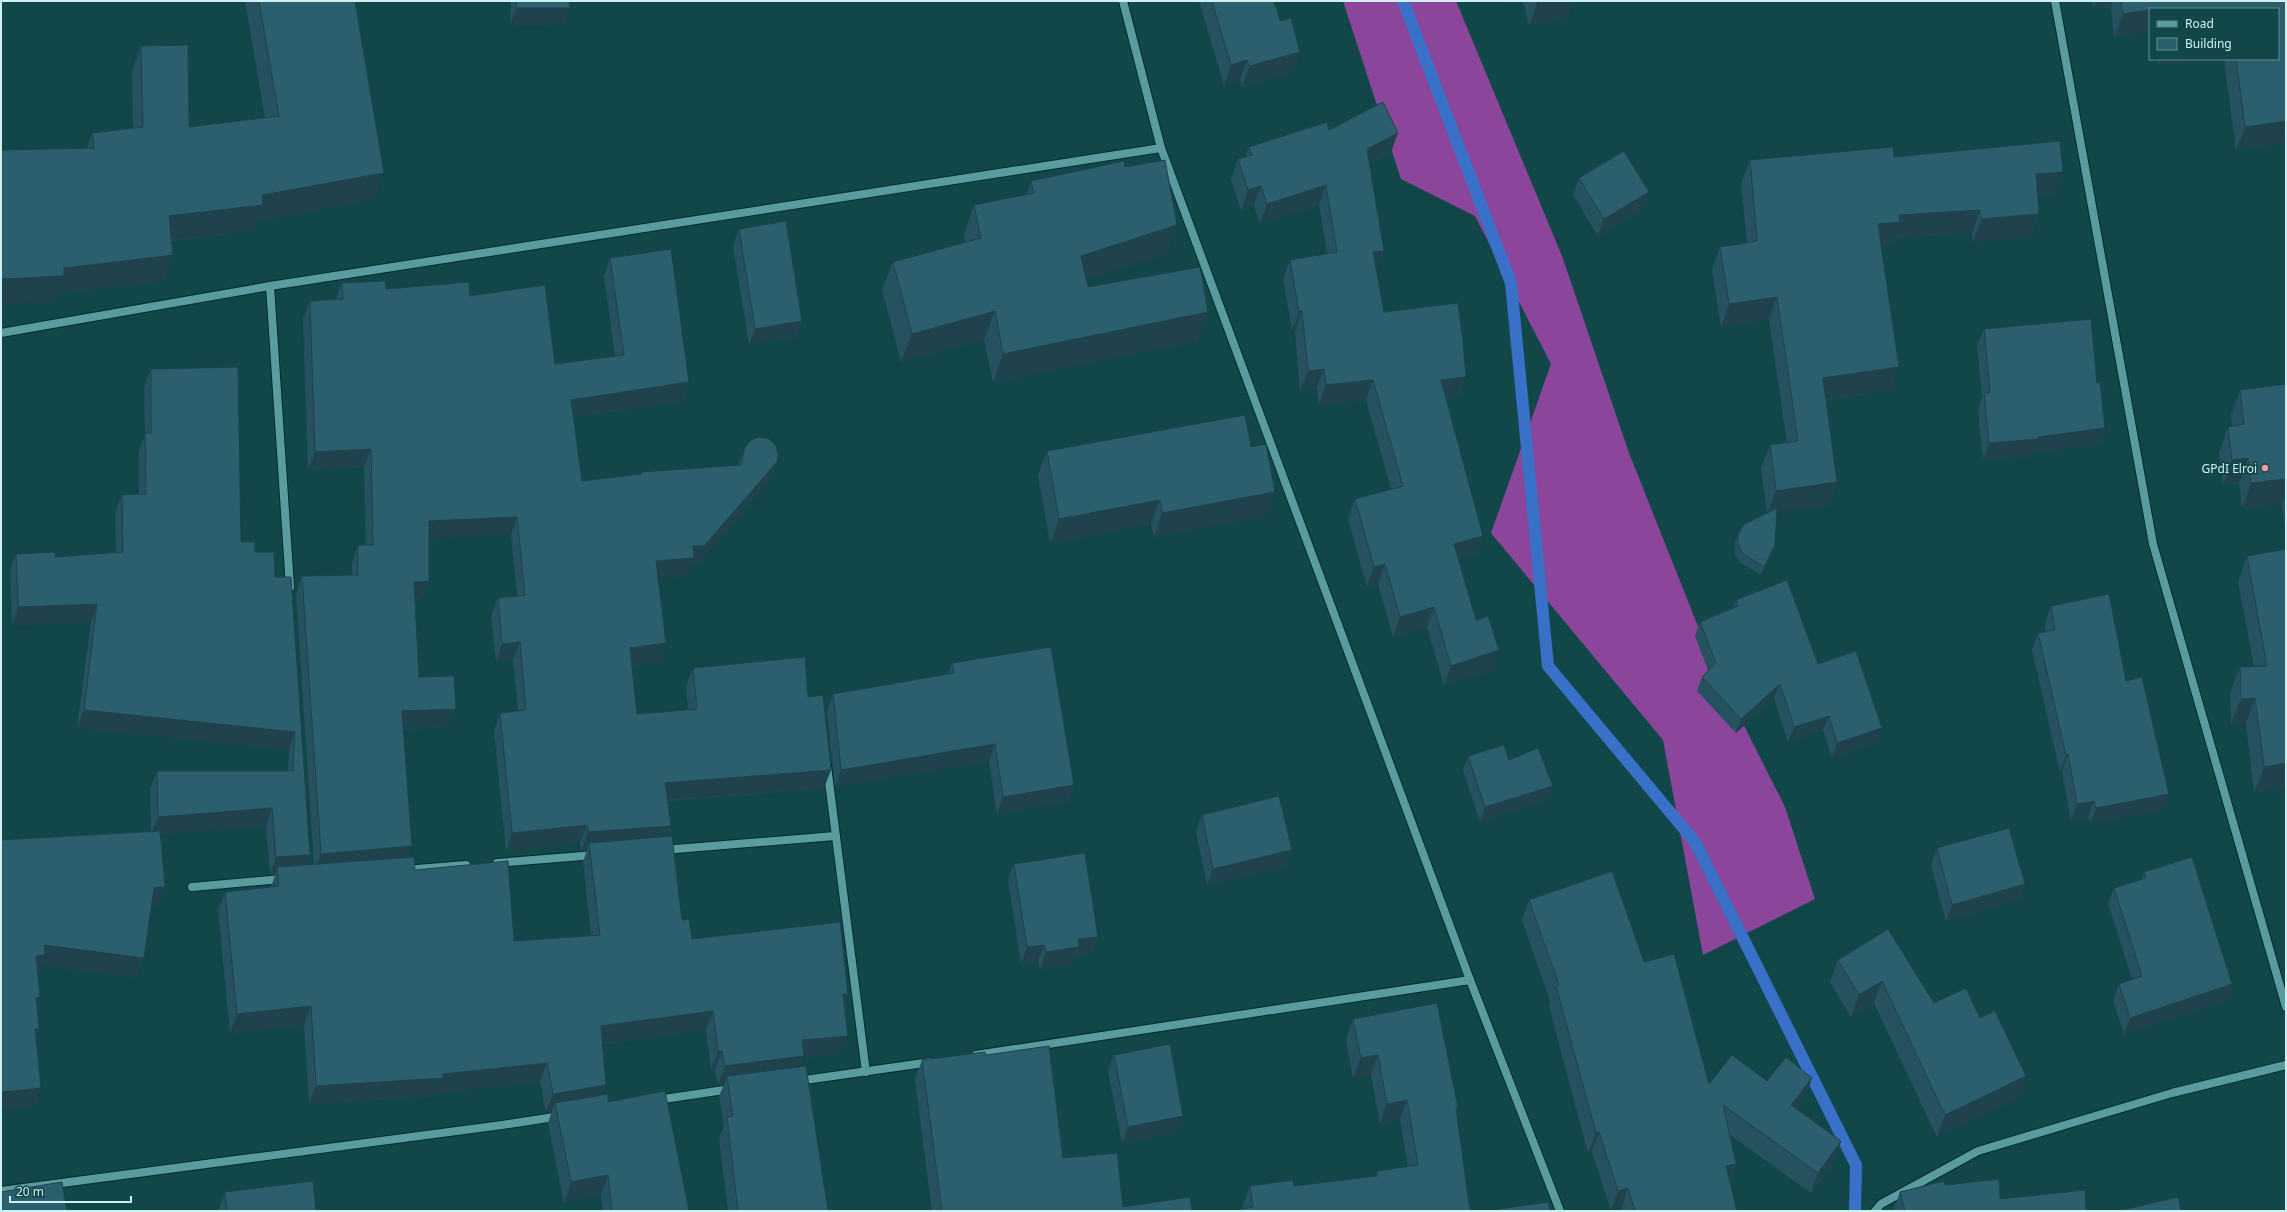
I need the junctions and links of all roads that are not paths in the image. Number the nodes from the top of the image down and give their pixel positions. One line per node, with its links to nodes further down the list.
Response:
1 (1122, 1): 3 (street)
2 (2055, 1): 17 (street)
3 (1160, 148): 4 (street); 16 (street)
4 (270, 286): 5 (street); 6 (street)
5 (1, 333)
6 (291, 593)
7 (827, 759): 8 (street)
8 (835, 836): 9 (street); 21 (street)
9 (655, 850)
10 (608, 854): 11 (street)
11 (490, 863)
12 (474, 864): 13 (street)
13 (396, 871)
14 (294, 878): 15 (street)
15 (192, 887)
16 (1470, 980): 18 (street); 27 (street)
17 (2286, 1007)
18 (968, 1057)
19 (937, 1061): 21 (street)
20 (2286, 1066): 28 (street)
21 (866, 1072): 22 (street)
22 (787, 1082)
23 (739, 1088): 24 (street)
24 (647, 1102)
25 (570, 1114): 26 (street)
26 (1, 1191)
27 (1560, 1211)
28 (1875, 1211)

